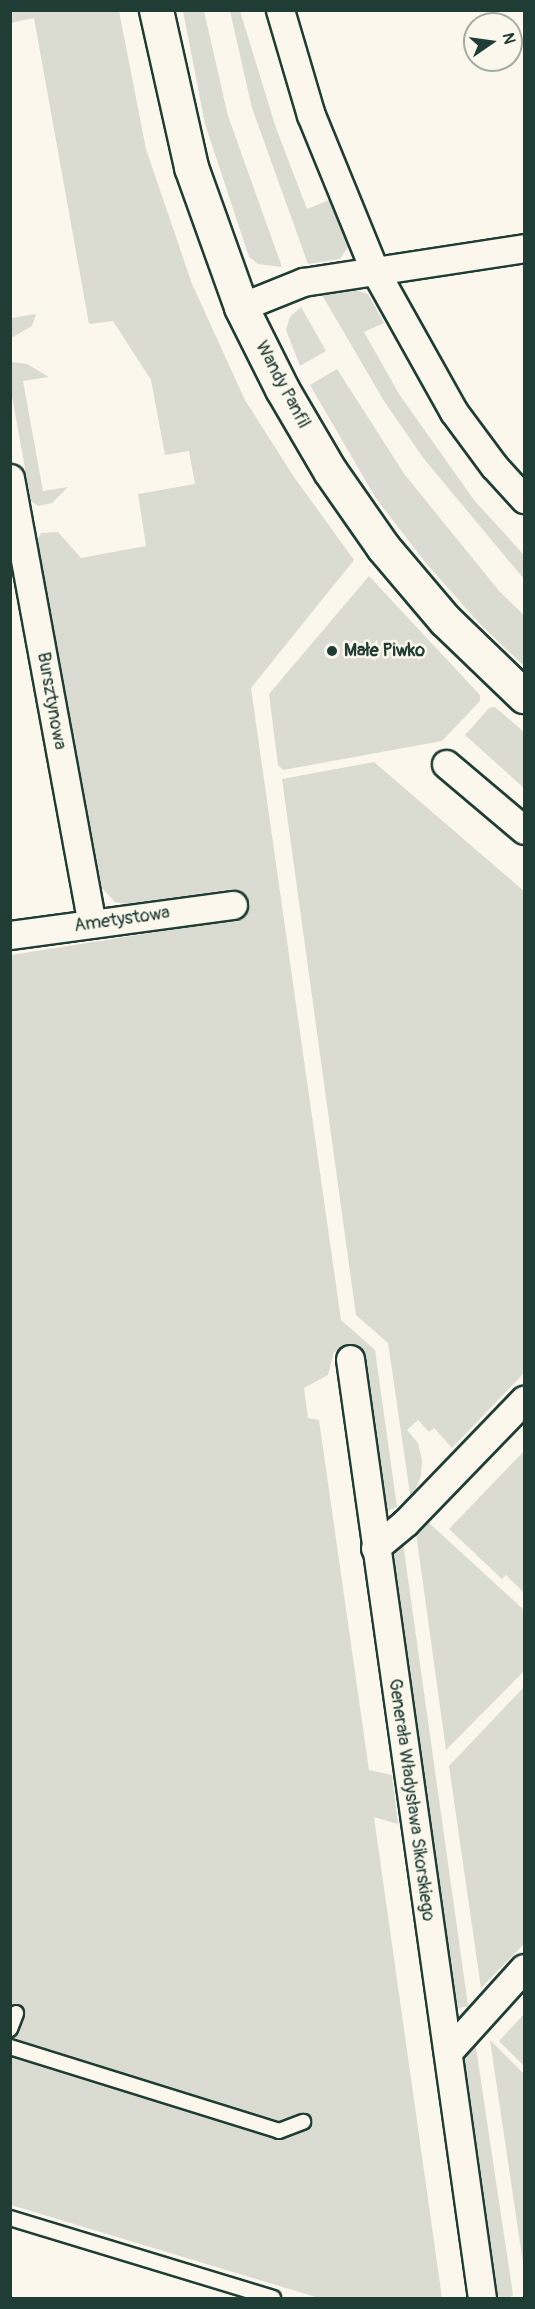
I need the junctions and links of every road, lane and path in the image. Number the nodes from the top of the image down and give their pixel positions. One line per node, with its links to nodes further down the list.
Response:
1 (156, 10): 5 (street, Wandy Panfil)
2 (280, 10): 4 (street)
3 (525, 248): 4 (street)
4 (374, 269): 5 (street); 7 (street)
5 (241, 307): 8 (street, Wandy Panfil)
6 (10, 478): 12 (street, Bursztynowa)
7 (525, 499)
8 (525, 696)
9 (447, 764): 10 (street)
10 (525, 830)
11 (233, 905): 12 (street, Ametystowa)
12 (92, 924): 13 (street, Ametystowa)
13 (10, 935)
14 (350, 1359): 16 (street, Generała Władysława Sikorskiego)
15 (525, 1400): 16 (street)
16 (375, 1548): 21 (street, Generała Władysława Sikorskiego)
17 (525, 1968): 21 (street)
18 (16, 2013): 19 (lane)
19 (10, 2029)
20 (10, 2048): 22 (lane)
21 (448, 2052): 25 (street, Generała Władysława Sikorskiego)
22 (303, 2122)
23 (10, 2218): 24 (lane)
24 (273, 2298)
25 (482, 2298)

